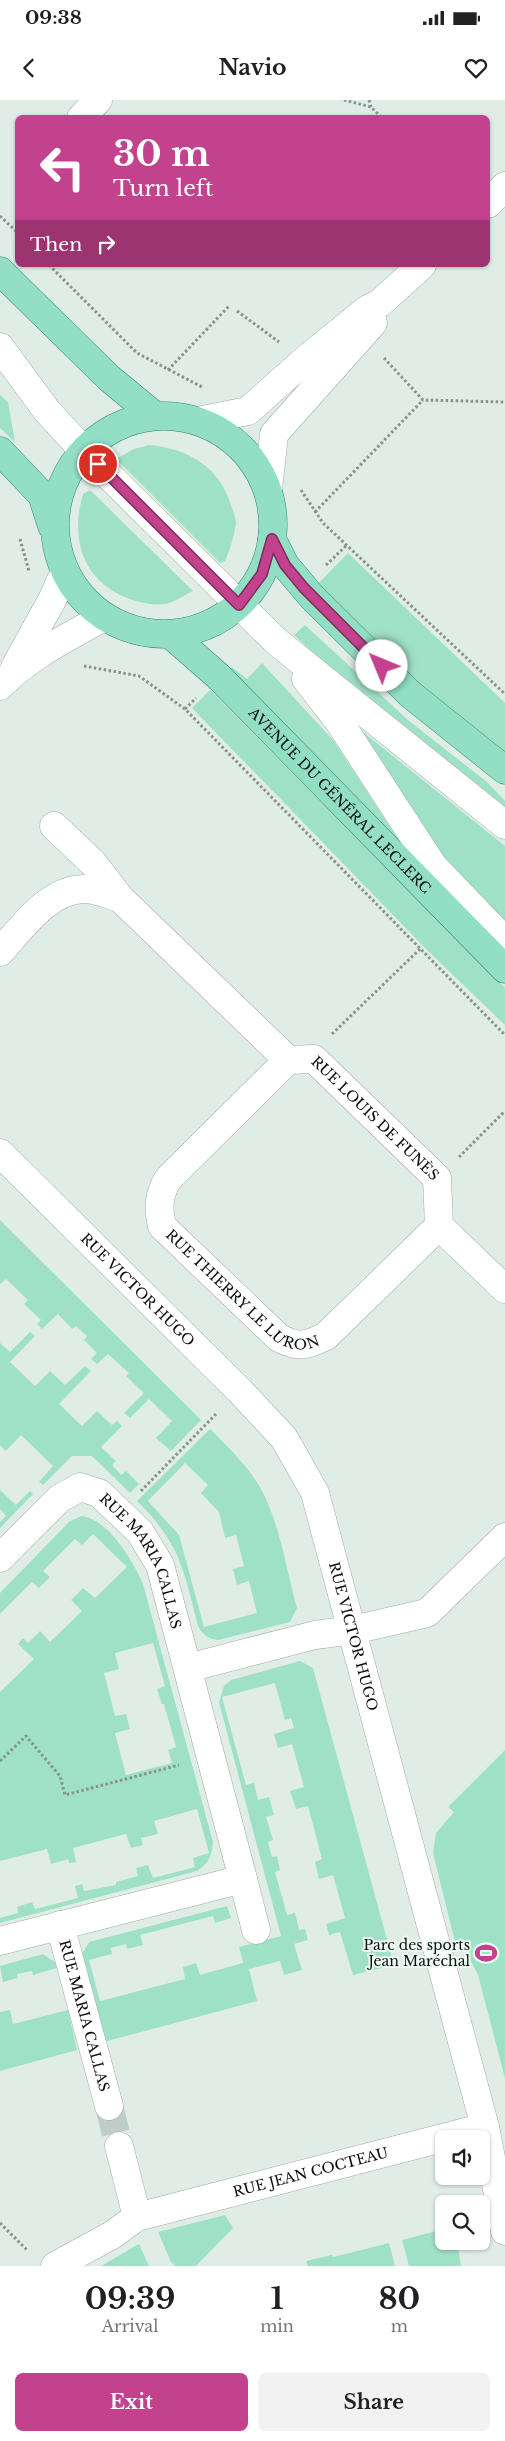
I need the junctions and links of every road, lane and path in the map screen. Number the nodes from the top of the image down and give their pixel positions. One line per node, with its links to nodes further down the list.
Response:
1 (98, 100): 5 (street)
2 (344, 100): 4 (path)
3 (369, 100): 4 (path)
4 (370, 107): 6 (path)
5 (84, 115)
6 (379, 115)
7 (505, 186): 8 (street)
8 (490, 202)
9 (0, 216): 10 (path)
10 (15, 230)
11 (51, 267): 19 (path)
12 (420, 267): 14 (street)
13 (0, 270): 26 (main road)
14 (380, 303): 27 (street); 30 (street)
15 (230, 304): 21 (path)
16 (237, 311): 17 (path)
17 (286, 346)
18 (0, 347): 25 (street)
19 (136, 353)
20 (380, 354): 23 (path)
21 (168, 370)
22 (0, 373): 25 (street)
23 (423, 400): 24 (path); 31 (path)
24 (505, 402)
25 (47, 411): 29 (street)
26 (155, 416): 27 (main road); 29 (main road)
27 (198, 421): 30 (main road)
28 (0, 450): 32 (main road)
29 (83, 450): 32 (main road); 38 (street)
30 (268, 490): 34 (main road)
31 (315, 512)
32 (54, 533): 36 (main road)
33 (20, 538): 37 (path)
34 (272, 539): 38 (main road); 45 (main road)
35 (347, 545): 44 (path)
36 (65, 572): 39 (main road); 43 (street)
37 (30, 576)
38 (239, 605): 40 (main road); 41 (street)
39 (104, 617): 40 (main road); 43 (street)
40 (170, 634): 52 (main road, AVENUE DU GÉNÉRAL LECLERC)
41 (277, 642): 46 (street); 49 (street)
42 (78, 665): 50 (path)
43 (5, 681)
44 (505, 694)
45 (505, 770)
46 (505, 825)
47 (54, 826): 48 (street, RUE LOUIS DE FUNÈS)
48 (120, 898): 51 (street, RUE LOUIS DE FUNÈS); 55 (street, RUE LOUIS DE FUNÈS)
49 (505, 941)
50 (420, 949): 53 (path); 54 (path)
51 (0, 952)
52 (505, 969)
53 (505, 1035)
54 (314, 1059): 55 (street, RUE LOUIS DE FUNÈS); 58 (street, RUE LOUIS DE FUNÈS)
55 (288, 1060): 59 (street, RUE THIERRY LE LURON)
56 (505, 1111): 58 (path)
57 (0, 1153): 61 (street, RUE VICTOR HUGO)
58 (437, 1178): 59 (street, RUE LOUIS DE FUNÈS)
59 (439, 1226): 60 (street)
60 (505, 1289)
61 (240, 1391): 62 (path); 65 (street, RUE VICTOR HUGO)
62 (120, 1513): 64 (street, RUE MARIA CALLAS); 66 (street, RUE MARIA CALLAS)
63 (505, 1537): 65 (street)
64 (0, 1558)
65 (353, 1630): 66 (street); 74 (street, RUE VICTOR HUGO)
66 (188, 1668): 67 (street, RUE MARIA CALLAS)
67 (212, 1757): 68 (path); 69 (street, RUE MARIA CALLAS)
68 (0, 1761)
69 (243, 1879): 70 (street, RUE MARIA CALLAS); 71 (street, RUE MARIA CALLAS)
70 (60, 1925): 72 (street, RUE MARIA CALLAS); 73 (street, RUE MARIA CALLAS)
71 (256, 1930)
72 (0, 1941)
73 (109, 2106)
74 (485, 2127): 76 (street, RUE JEAN COCTEAU); 78 (street, RUE VICTOR HUGO)
75 (119, 2146): 76 (street)
76 (137, 2217): 80 (street, RUE JEAN COCTEAU)
77 (0, 2223): 79 (path)
78 (505, 2231)
79 (30, 2253)
80 (55, 2266)

